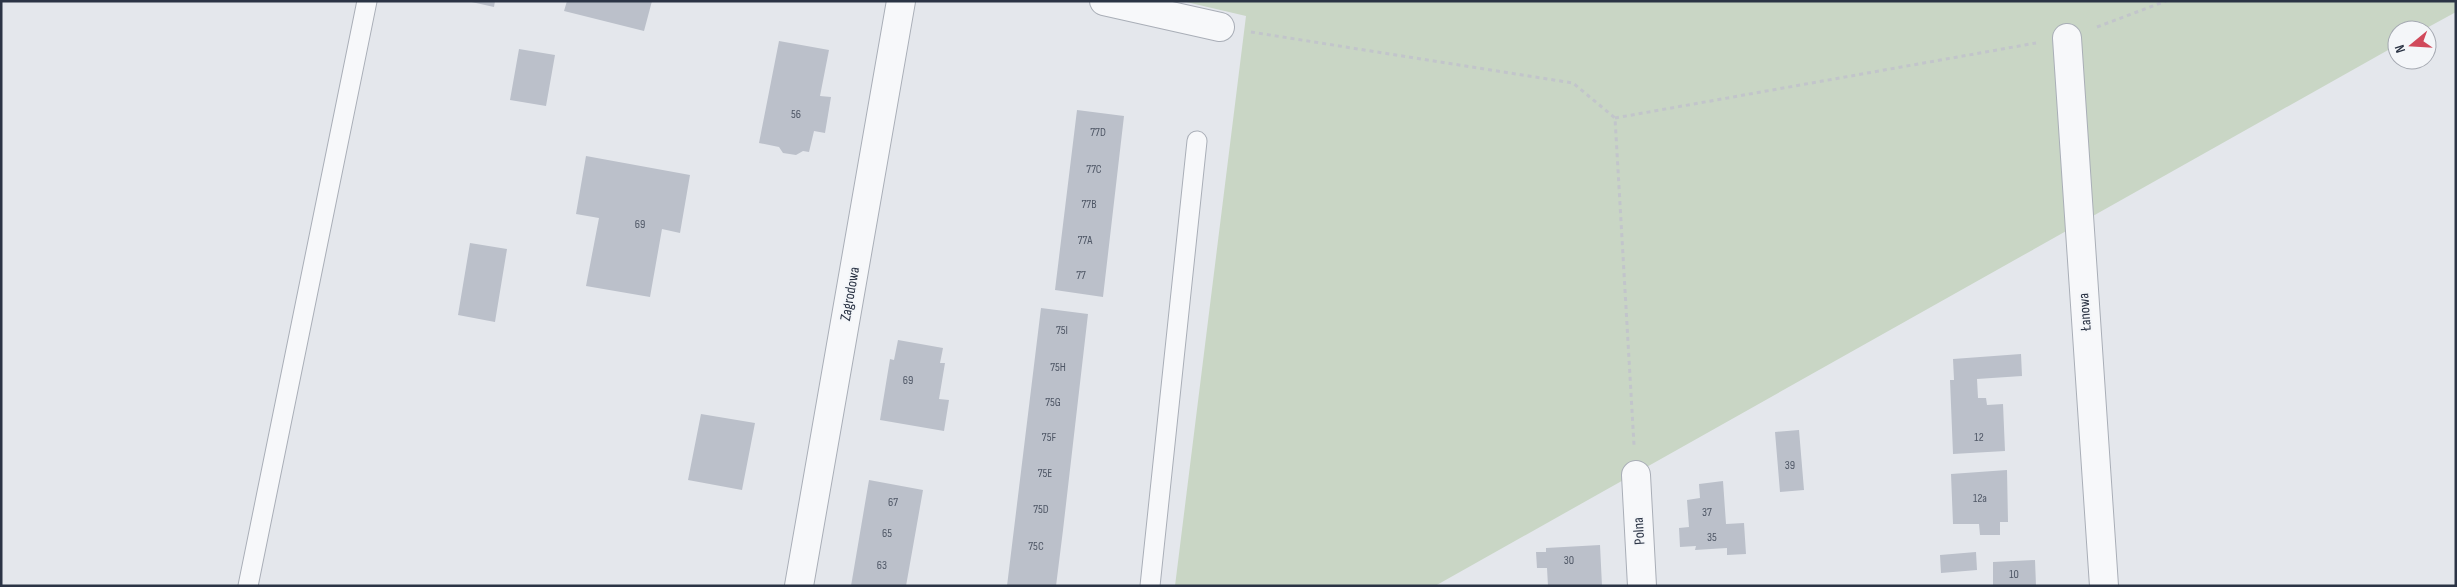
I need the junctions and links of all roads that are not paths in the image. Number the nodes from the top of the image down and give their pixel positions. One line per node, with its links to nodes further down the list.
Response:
1 (367, 1): 8 (lane)
2 (901, 1): 9 (street, Zagrodowa)
3 (1104, 1): 4 (street)
4 (1220, 27)
5 (2067, 38): 12 (street, Łanowa)
6 (1197, 141): 10 (lane)
7 (1636, 475): 11 (street, Polna)
8 (248, 586)
9 (799, 586)
10 (1150, 586)
11 (1642, 586)
12 (2104, 586)

